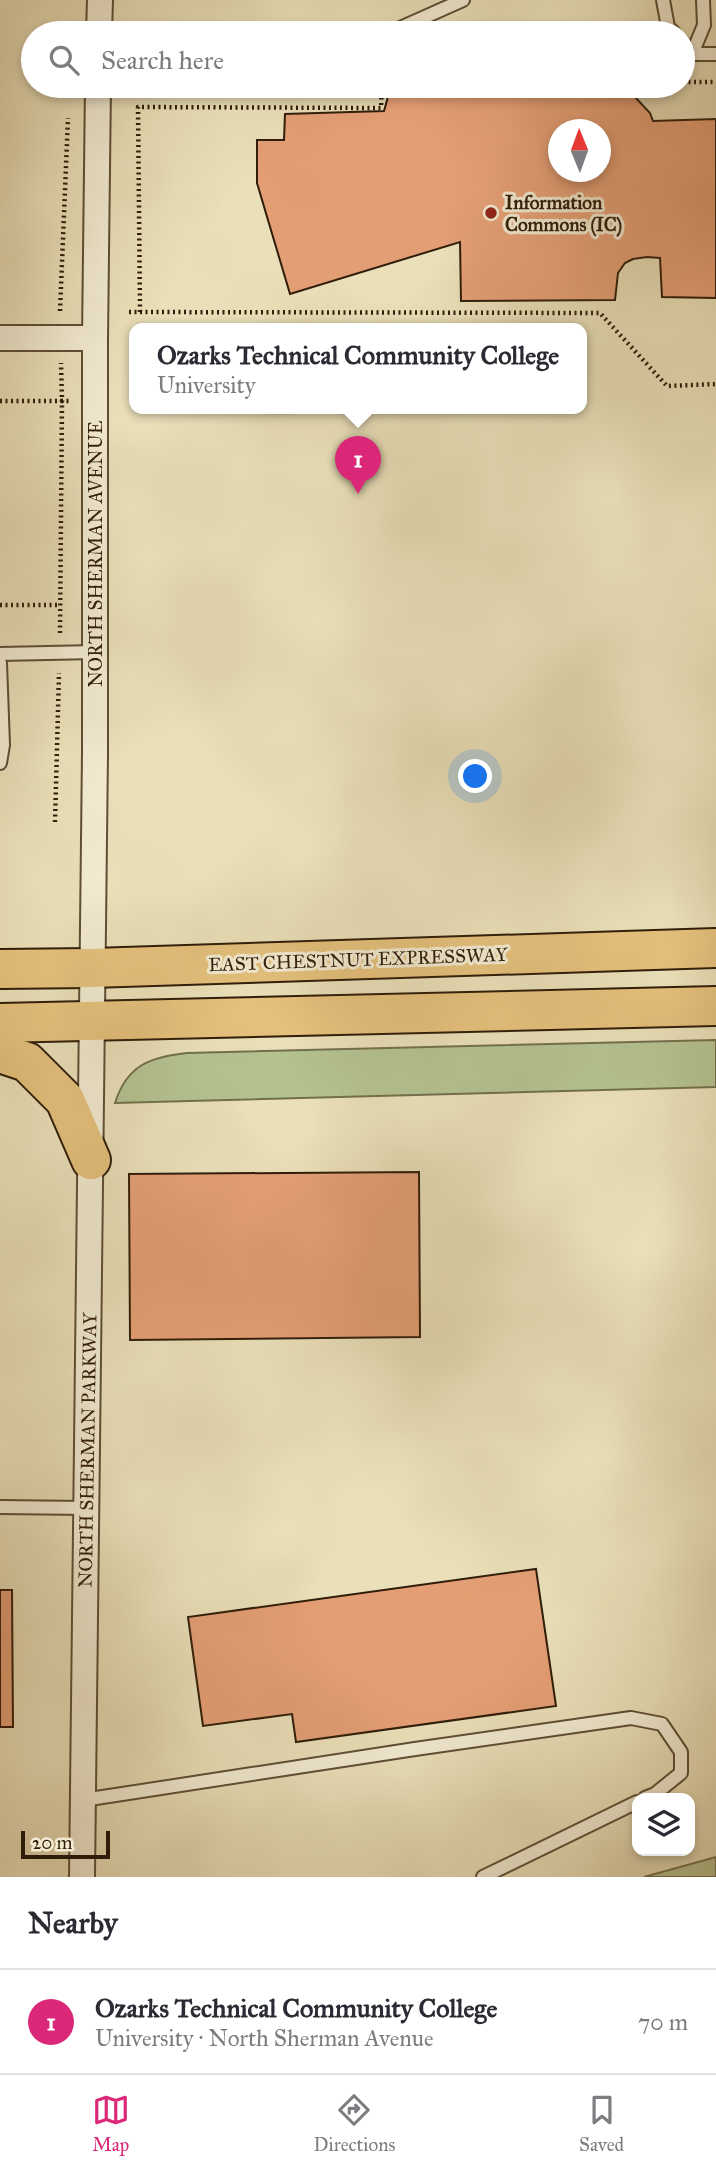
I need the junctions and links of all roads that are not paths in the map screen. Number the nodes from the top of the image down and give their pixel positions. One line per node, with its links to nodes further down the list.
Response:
1 (100, 0): 5 (street)
2 (463, 0): 6 (lane)
3 (663, 0): 7 (lane)
4 (703, 0): 8 (lane)
5 (99, 21)
6 (416, 21)
7 (667, 21)
8 (695, 46)
9 (695, 54): 10 (lane)
10 (716, 54)
11 (99, 98): 13 (street, NORTH SHERMAN AVENUE)
12 (0, 338): 13 (street)
13 (95, 338): 14 (street, NORTH SHERMAN AVENUE)
14 (95, 652): 15 (lane); 19 (street, NORTH SHERMAN AVENUE)
15 (0, 654)
16 (0, 663): 17 (lane)
17 (0, 763)
18 (716, 948): 19 (main road, EAST CHESTNUT EXPRESSWAY)
19 (92, 968): 20 (main road, EAST CHESTNUT EXPRESSWAY); 22 (street, NORTH SHERMAN AVENUE)
20 (0, 969)
21 (716, 1006): 22 (main road)
22 (91, 1022): 23 (main road); 25 (street, NORTH SHERMAN PARKWAY)
23 (0, 1023)
24 (0, 1053): 25 (main road)
25 (91, 1160): 27 (street, NORTH SHERMAN PARKWAY)
26 (0, 1507): 27 (lane)
27 (87, 1508): 29 (street, NORTH SHERMAN PARKWAY)
28 (656, 1793): 29 (lane)
29 (83, 1800): 31 (street, NORTH SHERMAN PARKWAY)
30 (632, 1804): 32 (lane)
31 (82, 1877)
32 (483, 1877)

